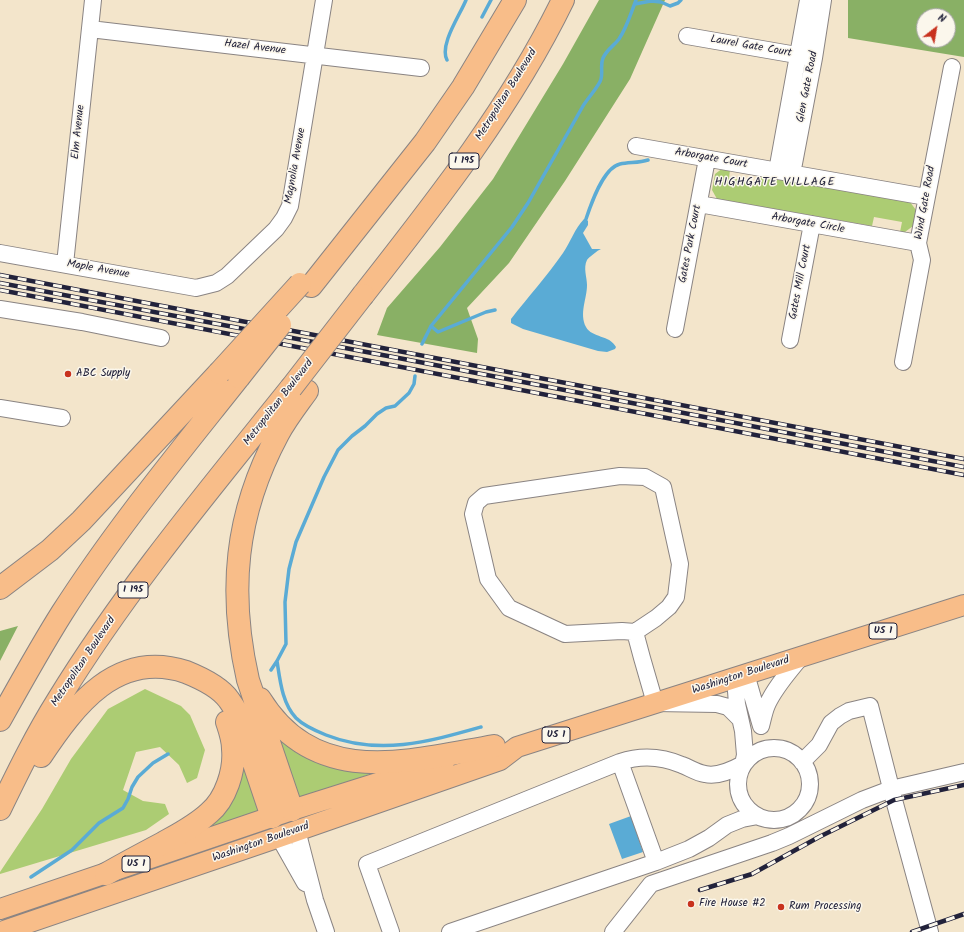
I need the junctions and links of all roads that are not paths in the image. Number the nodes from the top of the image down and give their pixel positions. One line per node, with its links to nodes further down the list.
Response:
1 (93, 0): 7 (street, Elm Avenue)
2 (324, 0): 9 (street, Magnolia Avenue)
3 (515, 0): 28 (highway, bridge)
4 (808, 0): 10 (street, Glen Gate Road)
5 (823, 0): 10 (street, Glen Gate Road)
6 (558, 9): 29 (highway, Metropolitan Boulevard / I 195, bridge)
7 (90, 30): 9 (street, Hazel Avenue); 21 (street, Elm Avenue)
8 (688, 36): 10 (street, Laurel Gate Court)
9 (315, 55): 11 (street, Hazel Avenue); 22 (street, Magnolia Avenue)
10 (806, 57): 15 (street, Glen Gate Road)
11 (421, 68)
12 (952, 68): 16 (street, Wind Gate Road)
13 (636, 146): 14 (street, Arborgate Court)
14 (707, 159): 15 (street, Arborgate Court); 17 (street, Gates Park Court)
15 (784, 172): 16 (street, Arborgate Court)
16 (926, 198): 19 (street, Wind Gate Road)
17 (699, 204): 18 (street, Arborgate Circle); 24 (street, Gates Park Court)
18 (812, 224): 19 (street, Arborgate Circle); 26 (street, Gates Mill Court)
19 (918, 243): 27 (street, Wind Gate Road)
20 (0, 253): 21 (street, Maple Avenue)
21 (65, 264): 22 (street, Maple Avenue)
22 (196, 288)
23 (0, 309): 25 (street)
24 (675, 329)
25 (161, 338)
26 (790, 340)
27 (903, 362)
28 (229, 375): 32 (highway); 41 (highway)
29 (299, 389): 38 (highway); 51 (highway, Metropolitan Boulevard / I 195)
30 (0, 408): 31 (street)
31 (62, 418)
32 (0, 588)
33 (964, 605): 35 (main road, Washington Boulevard / US 1)
34 (635, 632): 34 (street); 39 (street)
35 (801, 657): 36 (main road, Washington Boulevard / US 1); 42 (street)
36 (746, 674): 39 (main road, Washington Boulevard / US 1); 40 (street); 42 (street)
37 (194, 675): 53 (highway); 54 (highway); 56 (highway)
38 (248, 680): 43 (highway); 53 (highway)
39 (655, 703): 40 (street); 44 (main road, Washington Boulevard / US 1)
40 (740, 718): 48 (street)
41 (0, 720)
42 (762, 726): 45 (street)
43 (494, 746): 44 (main road, Washington Boulevard / US 1); 53 (main road, Washington Boulevard / US 1)
44 (517, 747): 53 (main road, Washington Boulevard / US 1)
45 (772, 748): 47 (street); 48 (street)
46 (620, 762): 48 (street); 55 (street); 60 (street)
47 (802, 762): 50 (street); 52 (street)
48 (743, 764): 52 (street)
49 (964, 772): 50 (street)
50 (891, 789): 62 (street); 63 (street)
51 (0, 809)
52 (758, 816): 55 (street)
53 (285, 824): 56 (main road, Washington Boulevard / US 1); 58 (main road, Washington Boulevard / US 1); 59 (street)
54 (0, 826)
55 (656, 862): 61 (street)
56 (106, 874): 57 (main road, Washington Boulevard / US 1)
57 (0, 910)
58 (1, 932)
59 (326, 932)
60 (391, 932)
61 (450, 932)
62 (613, 932)
63 (930, 932)

